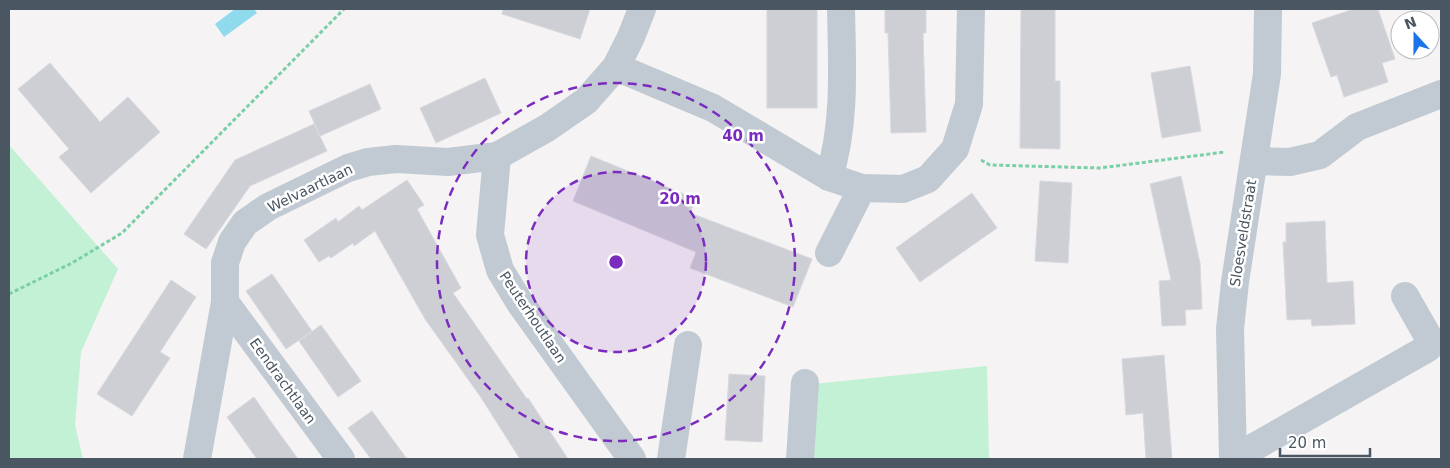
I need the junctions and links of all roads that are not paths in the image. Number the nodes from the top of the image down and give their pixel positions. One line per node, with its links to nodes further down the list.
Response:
1 (642, 9): 5 (street, Welvaartlaan)
2 (841, 9): 9 (street)
3 (972, 9): 10 (street)
4 (1268, 9): 8 (street, Sloesveldstraat)
5 (616, 67): 7 (street, Welvaartlaan); 9 (street)
6 (1441, 94): 8 (street)
7 (497, 156): 13 (street, Welvaartlaan); 18 (street, Peuterhoutlaan)
8 (1254, 157): 21 (street, Sloesveldstraat)
9 (829, 177): 10 (street)
10 (862, 188): 11 (street)
11 (829, 254)
12 (1405, 296): 21 (street)
13 (225, 302): 16 (street, Welvaartlaan); 17 (street, Eendrachtlaan)
14 (688, 345): 19 (street)
15 (805, 383): 20 (street)
16 (197, 459)
17 (341, 459)
18 (632, 459)
19 (671, 459)
20 (800, 459)
21 (1233, 459)

